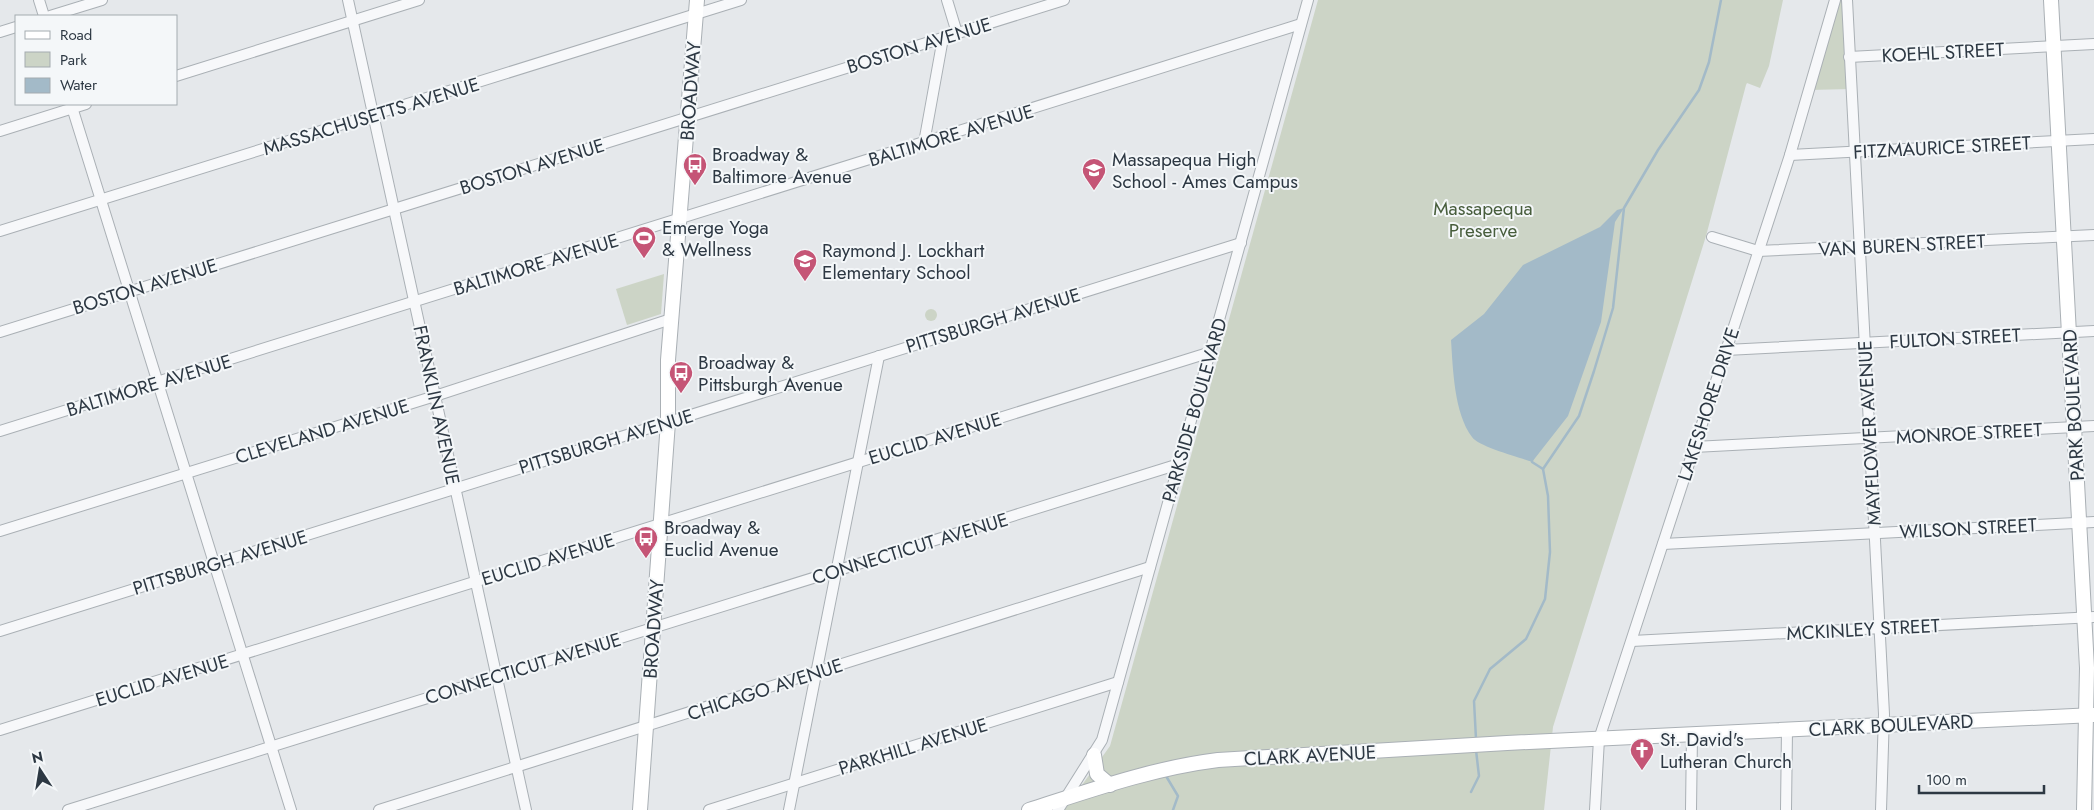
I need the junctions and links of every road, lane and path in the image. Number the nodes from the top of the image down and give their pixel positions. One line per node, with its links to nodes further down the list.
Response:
1 (38, 0): 13 (street)
2 (102, 0): 14 (street)
3 (348, 0): 15 (street, FRANKLIN AVENUE)
4 (419, 0): 15 (street)
5 (741, 0): 12 (street, MASSACHUSETTS AVENUE)
6 (947, 0): 19 (street)
7 (1064, 0): 19 (street, BOSTON AVENUE)
8 (1308, 0): 16 (street, PARKSIDE BOULEVARD)
9 (1835, 0): 33 (street, LAKESHORE DRIVE)
10 (1846, 0): 23 (street)
11 (2052, 0): 22 (street, PARK BOULEVARD)
12 (696, 7): 26 (street, MASSACHUSETTS AVENUE); 27 (street, BROADWAY)
13 (44, 15)
14 (53, 15)
15 (353, 21): 24 (street); 26 (street, FRANKLIN AVENUE)
16 (1301, 24): 31 (street, BALTIMORE AVENUE); 41 (street, PARKSIDE BOULEVARD)
17 (15, 27): 18 (street)
18 (0, 32)
19 (957, 33): 20 (street, BOSTON AVENUE)
20 (943, 38): 27 (street, BOSTON AVENUE); 31 (street)
21 (2094, 44): 22 (street, KOEHL STREET)
22 (2054, 46): 23 (street, KOEHL STREET); 30 (street, PARK BOULEVARD)
23 (1849, 57): 32 (street, MAYFLOWER AVENUE)
24 (178, 75)
25 (72, 106): 28 (street); 34 (street)
26 (374, 115): 34 (street, MASSACHUSETTS AVENUE); 35 (street, FRANKLIN AVENUE)
27 (689, 117): 35 (street, BOSTON AVENUE); 36 (street, BROADWAY)
28 (0, 131)
29 (2094, 139): 30 (street, FITZMAURICE STREET)
30 (2059, 141): 32 (street, FITZMAURICE STREET); 40 (street, PARK BOULEVARD)
31 (924, 143): 36 (street, BALTIMORE AVENUE)
32 (1854, 152): 33 (street, FITZMAURICE STREET); 42 (street, MAYFLOWER AVENUE)
33 (1790, 156): 43 (street, LAKESHORE DRIVE)
34 (101, 200): 37 (street, MASSACHUSETTS AVENUE); 44 (street)
35 (394, 209): 44 (street, BOSTON AVENUE); 45 (street, FRANKLIN AVENUE)
36 (680, 220): 45 (street, BALTIMORE AVENUE); 46 (street, BROADWAY)
37 (0, 232)
38 (2094, 235): 40 (street, VAN BUREN STREET)
39 (1712, 237): 43 (street, VAN BUREN STREET)
40 (2064, 237): 42 (street, VAN BUREN STREET); 49 (street, PARK BOULEVARD)
41 (1241, 243): 52 (street, PARKSIDE BOULEVARD); 53 (street, PITTSBURGH AVENUE)
42 (1859, 248): 43 (street, VAN BUREN STREET); 50 (street, MAYFLOWER AVENUE)
43 (1758, 251): 51 (street, LAKESHORE DRIVE)
44 (130, 291): 48 (street, BOSTON AVENUE); 54 (street)
45 (415, 302): 54 (street, BALTIMORE AVENUE); 55 (street, FRANKLIN AVENUE)
46 (671, 320): 55 (street, CLEVELAND AVENUE); 56 (street, BROADWAY)
47 (2094, 331): 49 (street, FULTON STREET)
48 (0, 332)
49 (2070, 332): 50 (street, FULTON STREET); 58 (street, PARK BOULEVARD)
50 (1864, 343): 51 (street, FULTON STREET); 60 (street, MAYFLOWER AVENUE)
51 (1726, 350): 61 (street, LAKESHORE DRIVE)
52 (1211, 352): 62 (street, EUCLID AVENUE); 63 (street, PARKSIDE BOULEVARD)
53 (879, 356): 56 (street, PITTSBURGH AVENUE); 62 (street)
54 (158, 382): 59 (street, BALTIMORE AVENUE); 64 (street)
55 (435, 396): 64 (street, CLEVELAND AVENUE); 65 (street, FRANKLIN AVENUE)
56 (668, 422): 65 (street, PITTSBURGH AVENUE); 68 (street, BROADWAY)
57 (2094, 426): 58 (street, MONROE STREET)
58 (2074, 427): 60 (street, MONROE STREET); 66 (street, PARK BOULEVARD)
59 (0, 431)
60 (1869, 438): 61 (street, MONROE STREET); 70 (street, MAYFLOWER AVENUE)
61 (1694, 447): 71 (street, LAKESHORE DRIVE)
62 (858, 462): 68 (street, EUCLID AVENUE); 74 (street)
63 (1179, 464): 73 (street, PARKSIDE BOULEVARD); 74 (street, CONNECTICUT AVENUE)
64 (186, 473): 69 (street, CLEVELAND AVENUE); 72 (street)
65 (455, 488): 72 (street, PITTSBURGH AVENUE); 75 (street, FRANKLIN AVENUE)
66 (2080, 522): 67 (street, WILSON STREET); 70 (street, WILSON STREET); 76 (street, PARK BOULEVARD)
67 (2094, 522)
68 (660, 524): 75 (street, EUCLID AVENUE); 77 (street, BROADWAY)
69 (0, 531)
70 (1874, 533): 71 (street, WILSON STREET); 78 (street, MAYFLOWER AVENUE)
71 (1663, 544): 80 (street, LAKESHORE DRIVE)
72 (214, 564): 79 (street, PITTSBURGH AVENUE); 81 (street)
73 (1150, 567): 82 (street, CHICAGO AVENUE); 84 (street, PARKSIDE BOULEVARD)
74 (837, 570): 77 (street, CONNECTICUT AVENUE); 82 (street)
75 (476, 582): 81 (street, EUCLID AVENUE); 83 (street, FRANKLIN AVENUE)
76 (2089, 618): 78 (street, MCKINLEY STREET); 85 (street, PARK BOULEVARD)
77 (654, 628): 83 (street, CONNECTICUT AVENUE); 87 (street, BROADWAY)
78 (1879, 628): 80 (street, MCKINLEY STREET); 86 (street, MAYFLOWER AVENUE)
79 (0, 630)
80 (1632, 641): 91 (street, LAKESHORE DRIVE)
81 (243, 654): 88 (street, EUCLID AVENUE); 92 (street)
82 (815, 672): 87 (street, CHICAGO AVENUE); 95 (street)
83 (497, 676): 92 (street, CONNECTICUT AVENUE); 94 (street, FRANKLIN AVENUE)
84 (1118, 682): 93 (street, PARKSIDE BOULEVARD); 95 (street, PARKHILL AVENUE)
85 (2090, 715): 86 (street, CLARK BOULEVARD); 111 (street, PARK BOULEVARD)
86 (1883, 725): 89 (street, CLARK BOULEVARD); 110 (street, MAYFLOWER AVENUE)
87 (646, 728): 94 (street, CHICAGO AVENUE); 102 (street, BROADWAY)
88 (0, 730)
89 (1787, 730): 90 (street, CLARK BOULEVARD); 109 (street)
90 (1692, 734): 91 (street, CLARK BOULEVARD); 108 (street)
91 (1598, 739): 96 (street, CLARK AVENUE); 107 (street, LAKESHORE DRIVE)
92 (272, 747): 98 (street, CONNECTICUT AVENUE); 99 (street)
93 (1094, 755): 96 (street); 97 (street, PARKSIDE BOULEVARD)
94 (516, 767): 100 (street, CHICAGO AVENUE); 101 (street, FRANKLIN AVENUE)
95 (795, 783): 103 (street, PARKHILL AVENUE); 104 (street)
96 (1110, 785): 97 (street, CLARK AVENUE)
97 (1068, 798): 105 (street, CLARK AVENUE); 106 (street, PARKSIDE BOULEVARD)
98 (68, 810)
99 (291, 810)
100 (379, 810)
101 (526, 810)
102 (640, 810)
103 (709, 810)
104 (789, 810)
105 (1029, 810)
106 (1058, 810)
107 (1595, 810)
108 (1691, 810)
109 (1786, 810)
110 (1881, 810)
111 (2084, 810)

